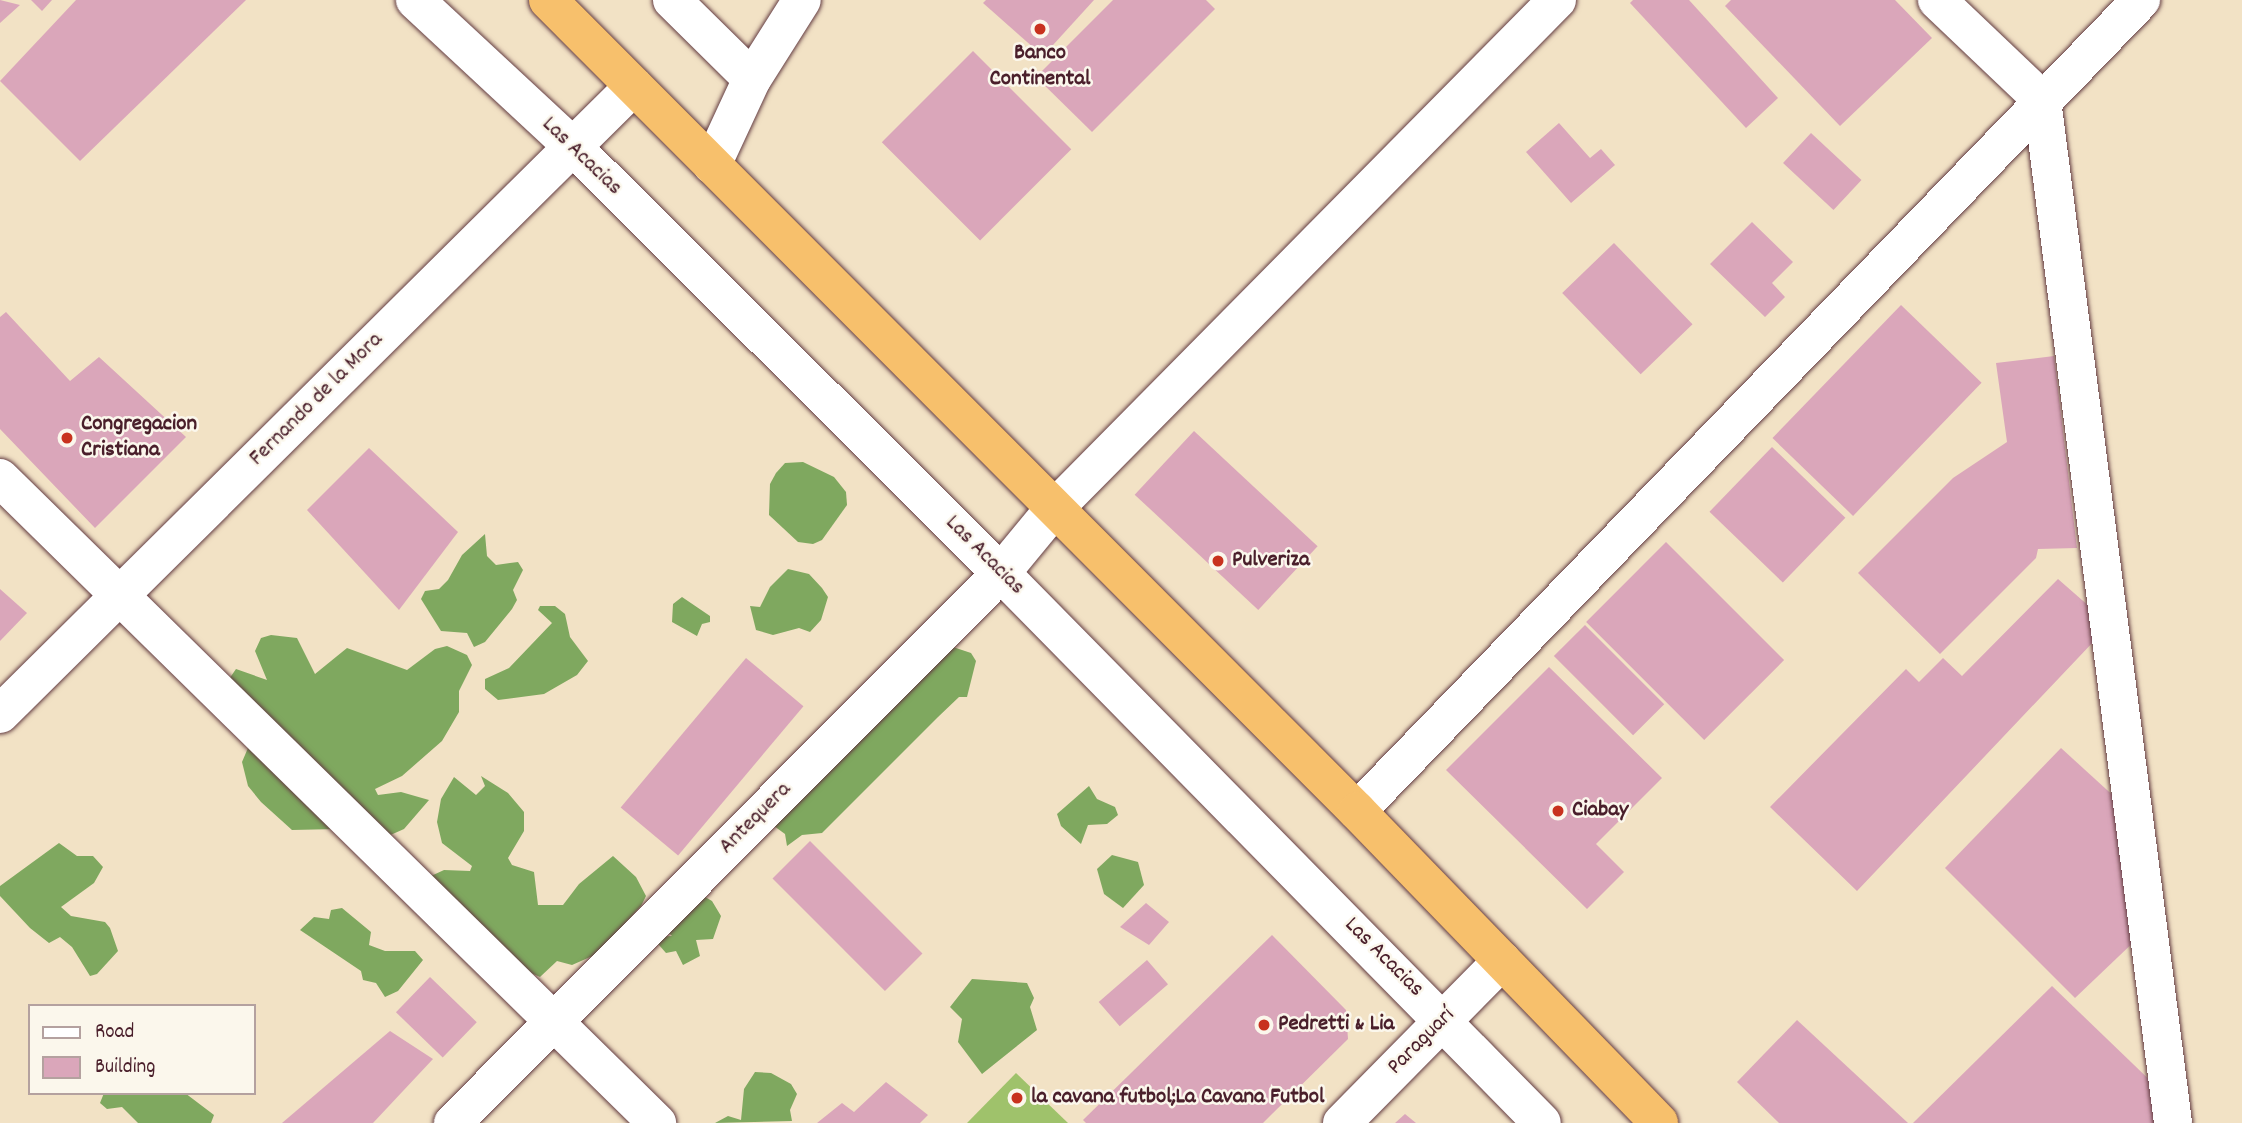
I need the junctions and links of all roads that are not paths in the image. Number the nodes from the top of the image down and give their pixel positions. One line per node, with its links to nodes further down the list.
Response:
1 (415, 0): 13 (street, Las Acacias)
2 (548, 0): 11 (highway)
3 (672, 0): 10 (street)
4 (802, 0): 10 (street)
5 (1557, 0): 16 (street, Antequera)
6 (1937, 0): 12 (street)
7 (2141, 0): 9 (street)
8 (2171, 0): 9 (street)
9 (2081, 61): 12 (street)
10 (752, 79): 14 (street)
11 (634, 86): 13 (street, Fernando de la Mora); 14 (highway)
12 (2042, 100): 20 (street); 29 (street)
13 (573, 147): 17 (street, Las Acacias); 18 (street, Fernando de la Mora)
14 (712, 165): 16 (highway)
15 (0, 478): 18 (street)
16 (1054, 510): 17 (street, Antequera); 20 (highway)
17 (1001, 573): 22 (street, Las Acacias); 23 (street, Antequera)
18 (121, 594): 19 (street, Fernando de la Mora); 23 (street)
19 (0, 714)
20 (1357, 811): 21 (highway)
21 (1502, 961): 22 (street, Paraguarí); 28 (highway)
22 (1444, 1020): 26 (street, Paraguarí); 27 (street, Las Acacias)
23 (555, 1021): 24 (street, Antequera); 25 (street)
24 (453, 1123)
25 (657, 1123)
26 (1342, 1123)
27 (1542, 1123)
28 (1659, 1123)
29 (2173, 1123)

